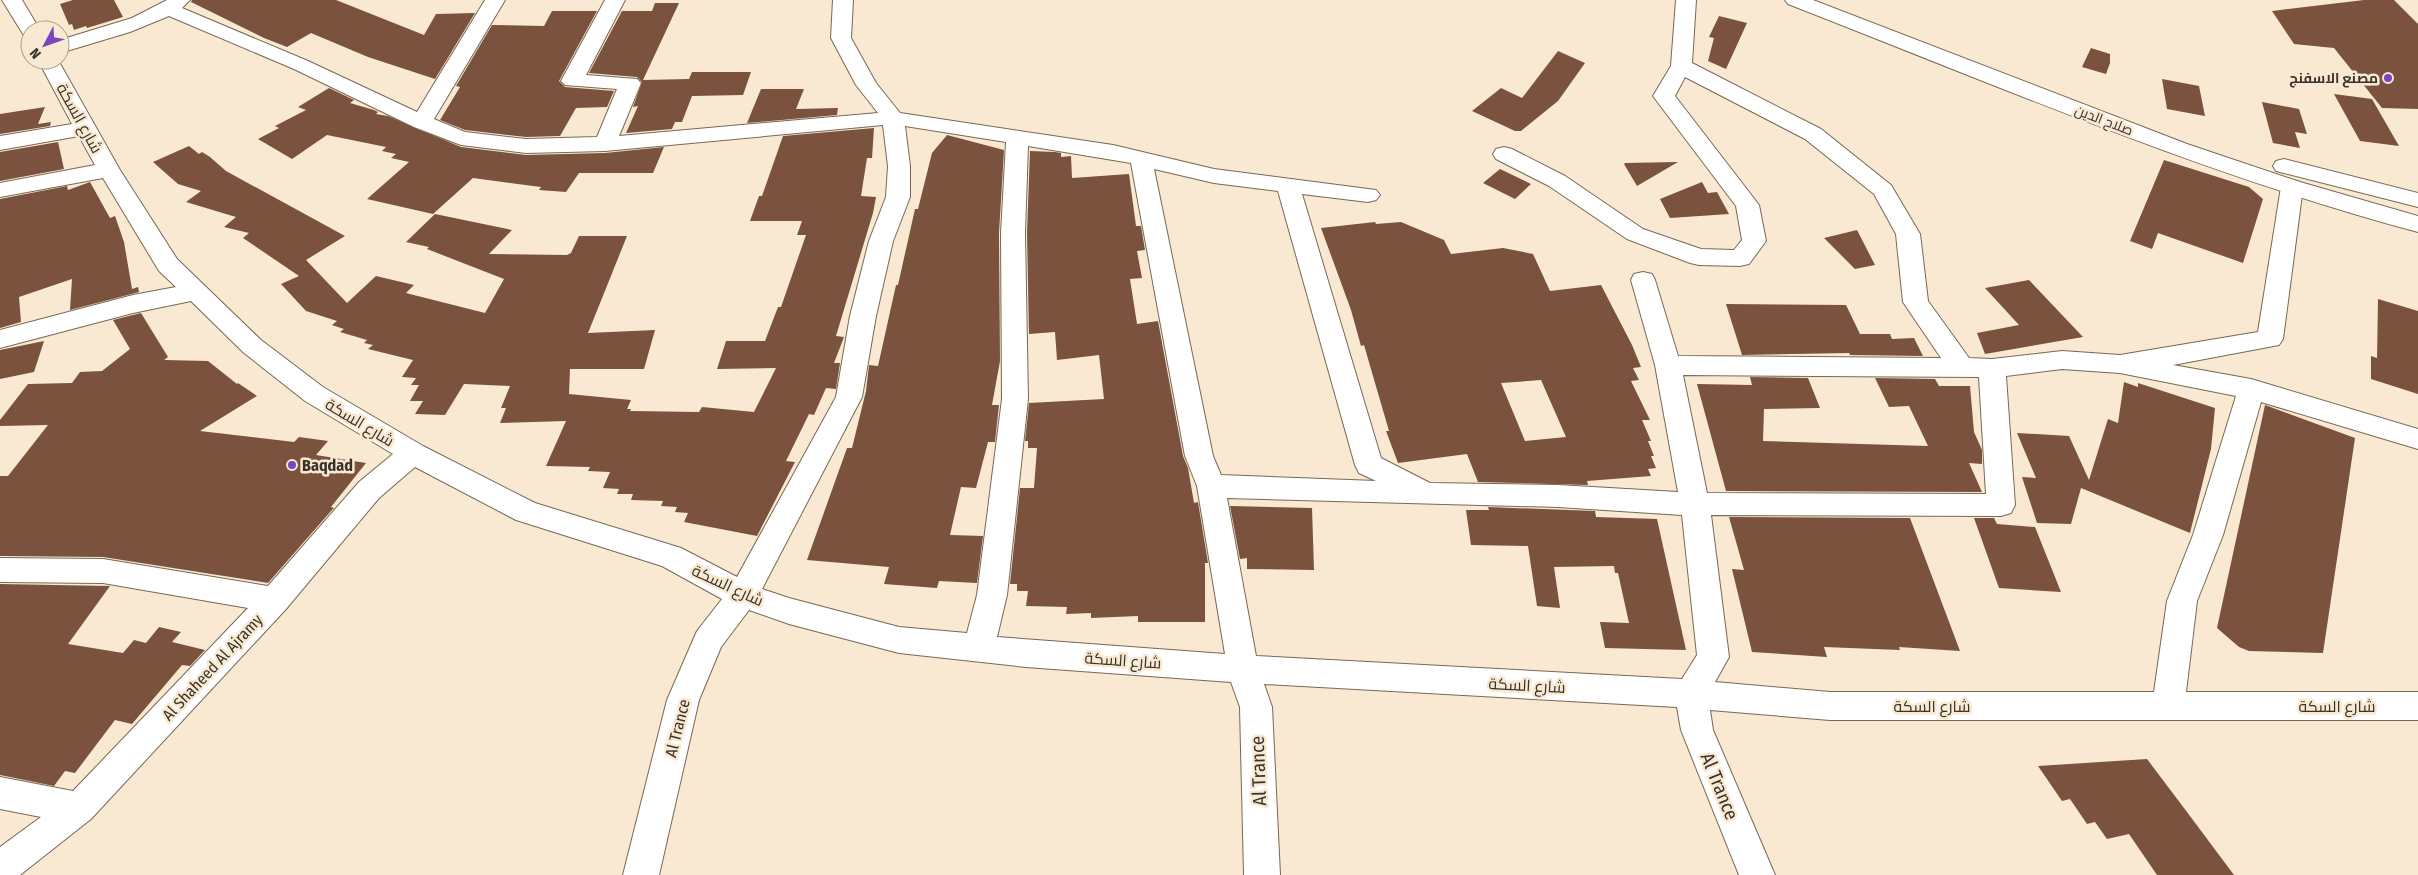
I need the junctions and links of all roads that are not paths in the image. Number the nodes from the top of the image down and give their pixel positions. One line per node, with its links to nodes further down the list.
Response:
1 (12, 0): 9 (main road)
2 (495, 0): 14 (main road)
3 (615, 0): 18 (main road)
4 (844, 0): 13 (main road)
5 (1686, 0): 11 (main road)
6 (1795, 0): 23 (main road, صلاح الدين)
7 (1840, 0): 26 (main road, صلاح الدين)
8 (174, 5): 10 (main road); 14 (main road)
9 (24, 20)
10 (70, 44)
11 (1681, 66): 19 (main road); 33 (main road)
12 (53, 70): 15 (main road, شارع السكة)
13 (893, 118): 16 (main road); 18 (main road); 42 (main road, Al Trance)
14 (422, 122): 18 (main road)
15 (85, 128): 17 (main road); 21 (main road, شارع السكة)
16 (1017, 138): 20 (main road); 44 (main road)
17 (0, 143)
18 (605, 144)
19 (1504, 154)
20 (1140, 158): 22 (main road); 38 (main road, Al Trance)
21 (108, 170): 24 (main road); 29 (main road, شارع السكة)
22 (1288, 185): 25 (main road); 39 (main road)
23 (2292, 187): 27 (main road, صلاح الدين); 31 (main road)
24 (0, 190)
25 (1368, 195)
26 (2418, 200)
27 (2418, 224)
28 (1643, 280): 32 (main road)
29 (196, 292): 30 (main road); 37 (main road, شارع السكة)
30 (0, 339)
31 (2120, 364): 34 (main road); 35 (main road)
32 (1668, 365): 33 (main road); 40 (main road)
33 (1962, 368): 34 (main road)
34 (1992, 368): 40 (main road)
35 (2251, 389): 36 (main road); 47 (main road)
36 (2418, 439)
37 (413, 453): 42 (main road, شارع السكة); 43 (main road, Al Shaheed Al Ajramy)
38 (1211, 486): 39 (main road); 45 (main road, Al Trance)
39 (1429, 494): 40 (main road)
40 (1694, 504): 46 (main road)
41 (0, 570): 43 (main road)
42 (743, 595): 44 (main road, شارع السكة); 52 (main road, Al Trance)
43 (275, 600): 50 (main road, Al Shaheed Al Ajramy)
44 (979, 647): 45 (main road, شارع السكة)
45 (1243, 669): 46 (main road, شارع السكة); 53 (main road, Al Trance)
46 (1691, 694): 47 (main road, شارع السكة); 54 (main road, Al Trance)
47 (2168, 706): 48 (main road, شارع السكة)
48 (2418, 706)
49 (0, 793): 50 (main road)
50 (79, 808): 51 (main road, Al Shaheed Al Ajramy)
51 (0, 869)
52 (641, 875)
53 (1262, 875)
54 (1757, 875)

